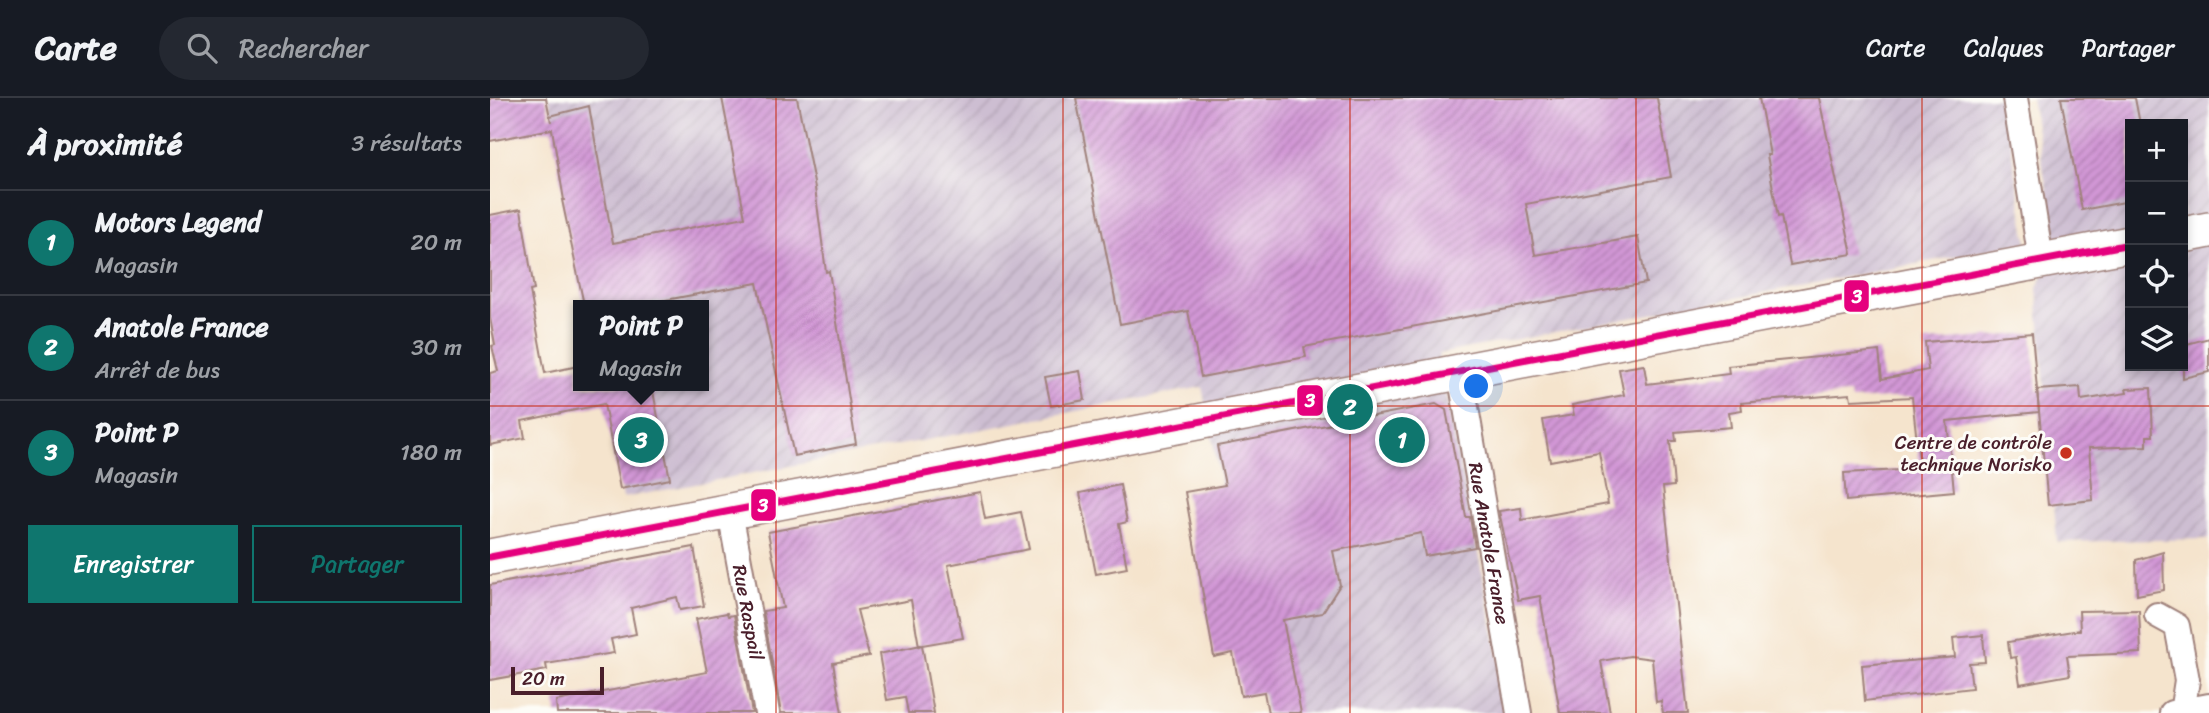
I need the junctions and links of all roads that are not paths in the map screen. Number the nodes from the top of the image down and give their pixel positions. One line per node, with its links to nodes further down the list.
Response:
1 (2015, 98): 5 (street)
2 (2209, 230): 3 (main road)
3 (2188, 234)
4 (2125, 245): 5 (main road)
5 (2041, 260): 6 (main road)
6 (1460, 373): 7 (main road); 13 (street, Rue Anatole France)
7 (730, 512): 8 (main road); 12 (street, Rue Raspail)
8 (492, 549)
9 (2157, 615): 11 (street)
10 (2209, 706): 11 (street)
11 (2179, 712)
12 (767, 713)
13 (1519, 713)

